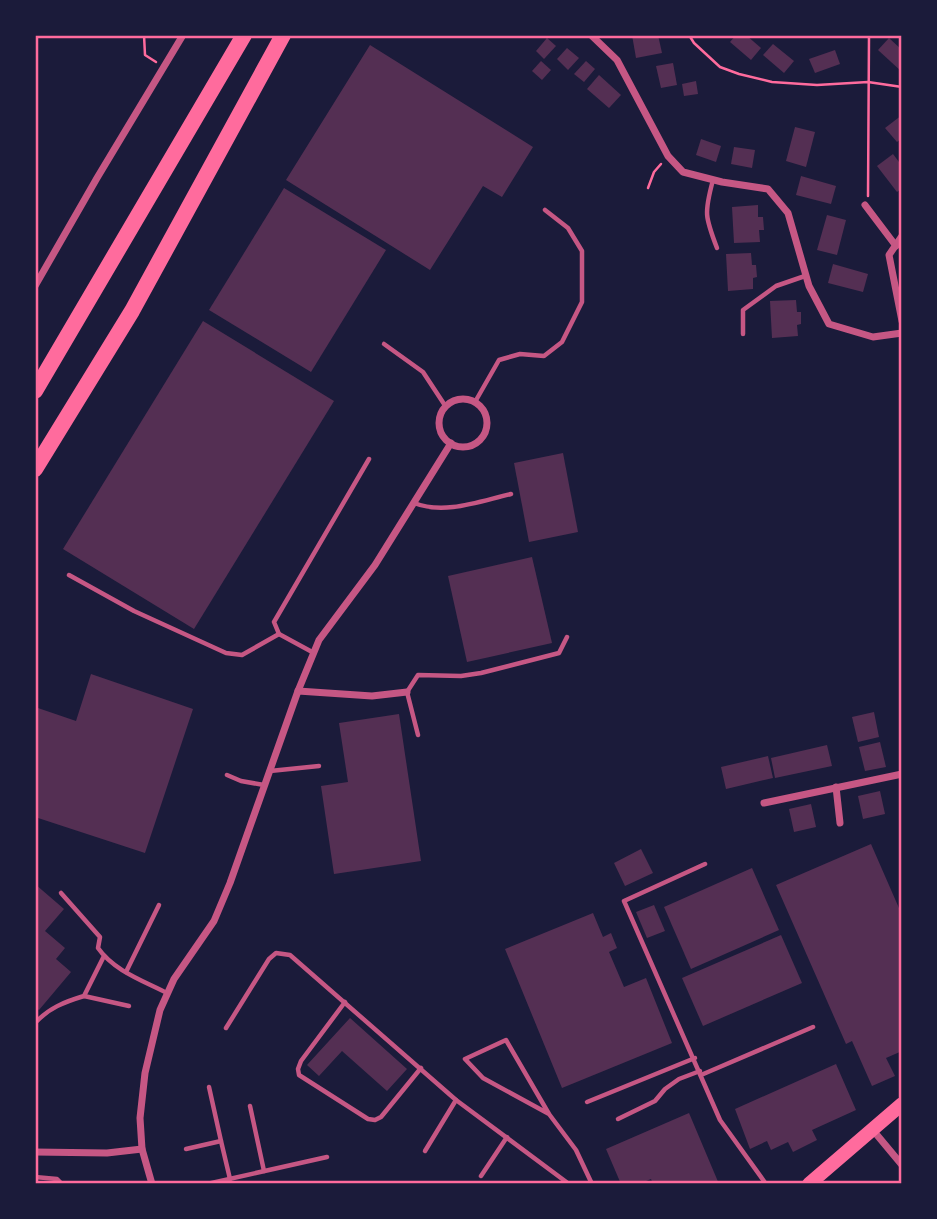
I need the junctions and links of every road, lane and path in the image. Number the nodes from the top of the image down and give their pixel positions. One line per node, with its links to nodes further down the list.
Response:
1 (144, 35): 8 (path)
2 (183, 35): 8 (street)
3 (244, 35): 25 (highway)
4 (283, 35): 30 (highway)
5 (591, 35): 11 (street)
6 (689, 35): 9 (path)
7 (869, 35): 9 (path)
8 (165, 67): 20 (street)
9 (869, 82): 10 (path); 14 (path)
10 (902, 87)
11 (668, 156): 12 (street); 13 (path)
12 (713, 180): 18 (lane); 19 (street)
13 (648, 188)
14 (865, 205): 17 (street)
15 (545, 210): 26 (lane)
16 (902, 236): 17 (street)
17 (896, 246): 21 (street)
18 (718, 248)
19 (806, 275): 22 (street); 23 (lane)
20 (35, 286)
21 (902, 321)
22 (902, 333)
23 (743, 334)
24 (384, 344): 27 (lane)
25 (35, 391)
26 (475, 402): 27 (street); 28 (street)
27 (446, 407): 28 (street)
28 (451, 443): 32 (street)
29 (369, 459): 34 (lane)
30 (35, 469)
31 (511, 494): 32 (lane)
32 (414, 503): 36 (street)
33 (69, 575): 34 (lane)
34 (279, 634): 36 (lane)
35 (567, 637): 38 (lane)
36 (313, 653): 37 (street)
37 (298, 691): 38 (street); 41 (street)
38 (407, 692): 39 (lane)
39 (418, 735)
40 (319, 766): 41 (lane)
41 (269, 771): 44 (street)
42 (902, 774): 45 (street)
43 (227, 775): 44 (lane)
44 (264, 785): 53 (street)
45 (836, 787): 46 (street); 47 (street)
46 (764, 803)
47 (841, 823)
48 (705, 864): 60 (lane)
49 (61, 892): 51 (lane)
50 (159, 905): 52 (lane)
51 (104, 956): 52 (lane); 54 (lane)
52 (127, 972): 53 (lane)
53 (167, 993): 73 (street)
54 (84, 996): 56 (lane); 57 (lane)
55 (345, 1002): 59 (lane); 61 (lane); 61 (lane)
56 (129, 1006)
57 (35, 1023)
58 (813, 1027): 62 (lane)
59 (226, 1028)
60 (695, 1058): 62 (lane); 65 (lane)
61 (421, 1068): 64 (lane)
62 (701, 1073): 69 (lane); 88 (lane)
63 (209, 1087): 72 (lane)
64 (456, 1100): 71 (lane); 75 (lane)
65 (587, 1102)
66 (902, 1104): 70 (main road)
67 (250, 1106): 79 (lane)
68 (549, 1114): 68 (lane); 87 (lane)
69 (618, 1119)
70 (873, 1129): 78 (street); 89 (main road)
71 (507, 1137): 80 (lane); 86 (lane)
72 (221, 1141): 74 (lane); 82 (lane)
73 (142, 1149): 76 (street); 84 (street)
74 (186, 1149)
75 (425, 1151)
76 (35, 1152)
77 (327, 1157): 79 (lane)
78 (902, 1165)
79 (264, 1171): 82 (lane)
80 (481, 1176)
81 (35, 1177): 83 (lane)
82 (230, 1179): 85 (lane)
83 (62, 1184)
84 (152, 1184)
85 (207, 1184)
86 (569, 1184)
87 (592, 1184)
88 (766, 1184)
89 (809, 1184)

